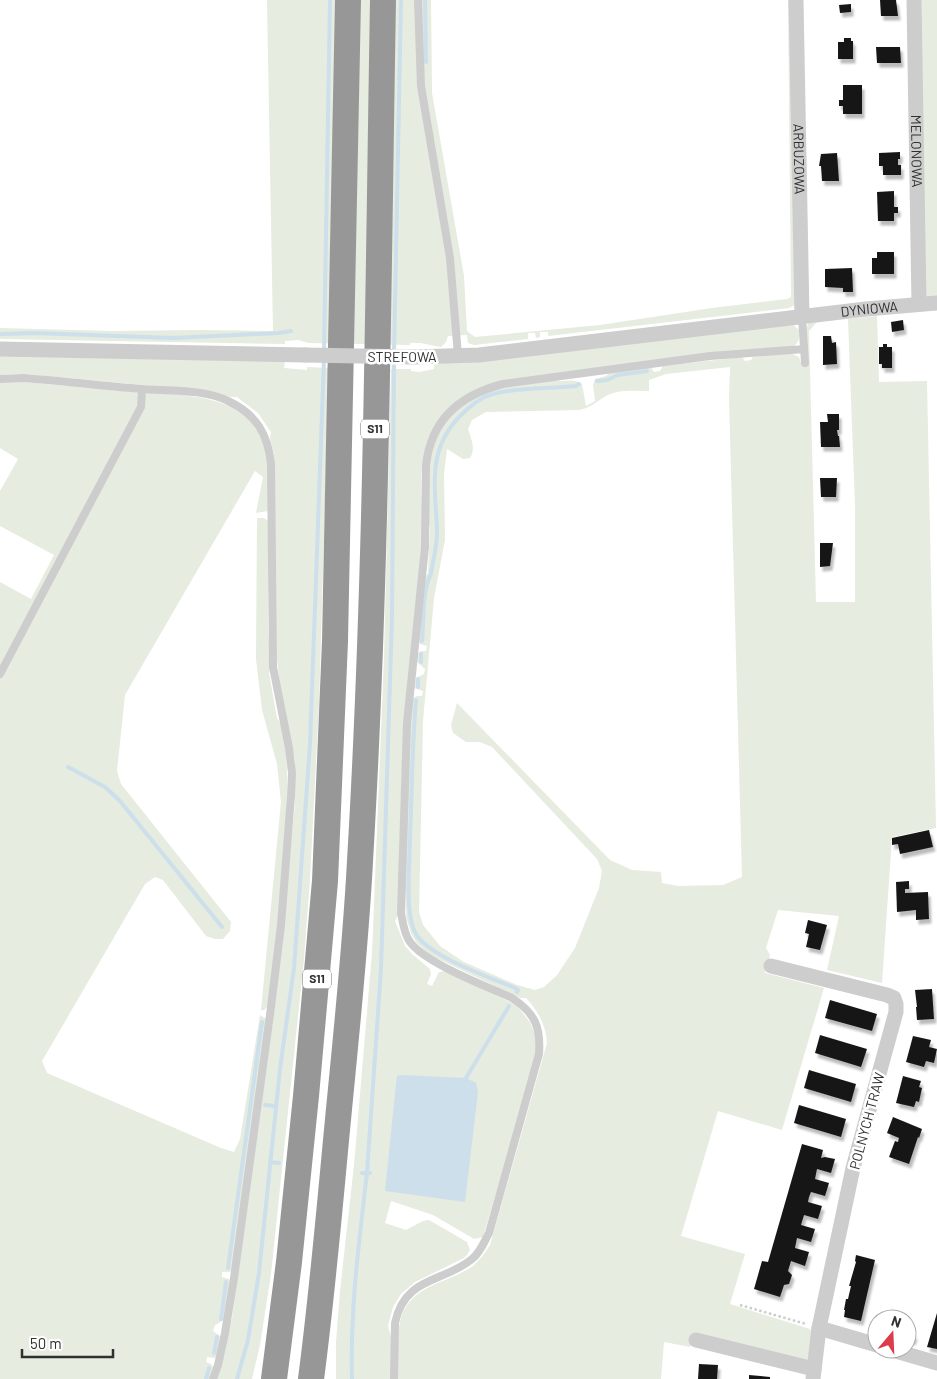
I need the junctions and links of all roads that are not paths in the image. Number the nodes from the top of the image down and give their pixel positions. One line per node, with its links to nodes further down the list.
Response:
1 (348, 0): 17 (highway, S11)
2 (383, 0): 18 (highway, S11)
3 (418, 0): 11 (lane)
4 (796, 0): 8 (street, ARBUZOWA)
5 (914, 0): 7 (street, MELONOWA)
6 (937, 303): 7 (street, DYNIOWA)
7 (919, 304): 8 (street, DYNIOWA)
8 (802, 317): 10 (lane); 11 (street, STREFOWA)
9 (0, 349): 11 (street, STREFOWA, bridge)
10 (804, 349): 12 (lane); 30 (lane)
11 (458, 356)
12 (805, 363)
13 (0, 379): 14 (lane)
14 (142, 389): 15 (lane); 25 (lane)
15 (0, 674)
16 (771, 966): 19 (street, POLNYCH TRAW)
17 (289, 1262): 26 (highway); 27 (highway, S11)
18 (324, 1265): 28 (highway, S11); 29 (highway)
19 (819, 1328): 21 (street); 24 (street, POLNYCH TRAW)
20 (696, 1340): 24 (street, POLNYCH TRAW)
21 (867, 1342)
22 (917, 1357): 23 (street)
23 (937, 1363)
24 (814, 1374)
25 (213, 1379)
26 (261, 1379)
27 (274, 1379)
28 (311, 1379)
29 (325, 1379)
30 (394, 1379)

